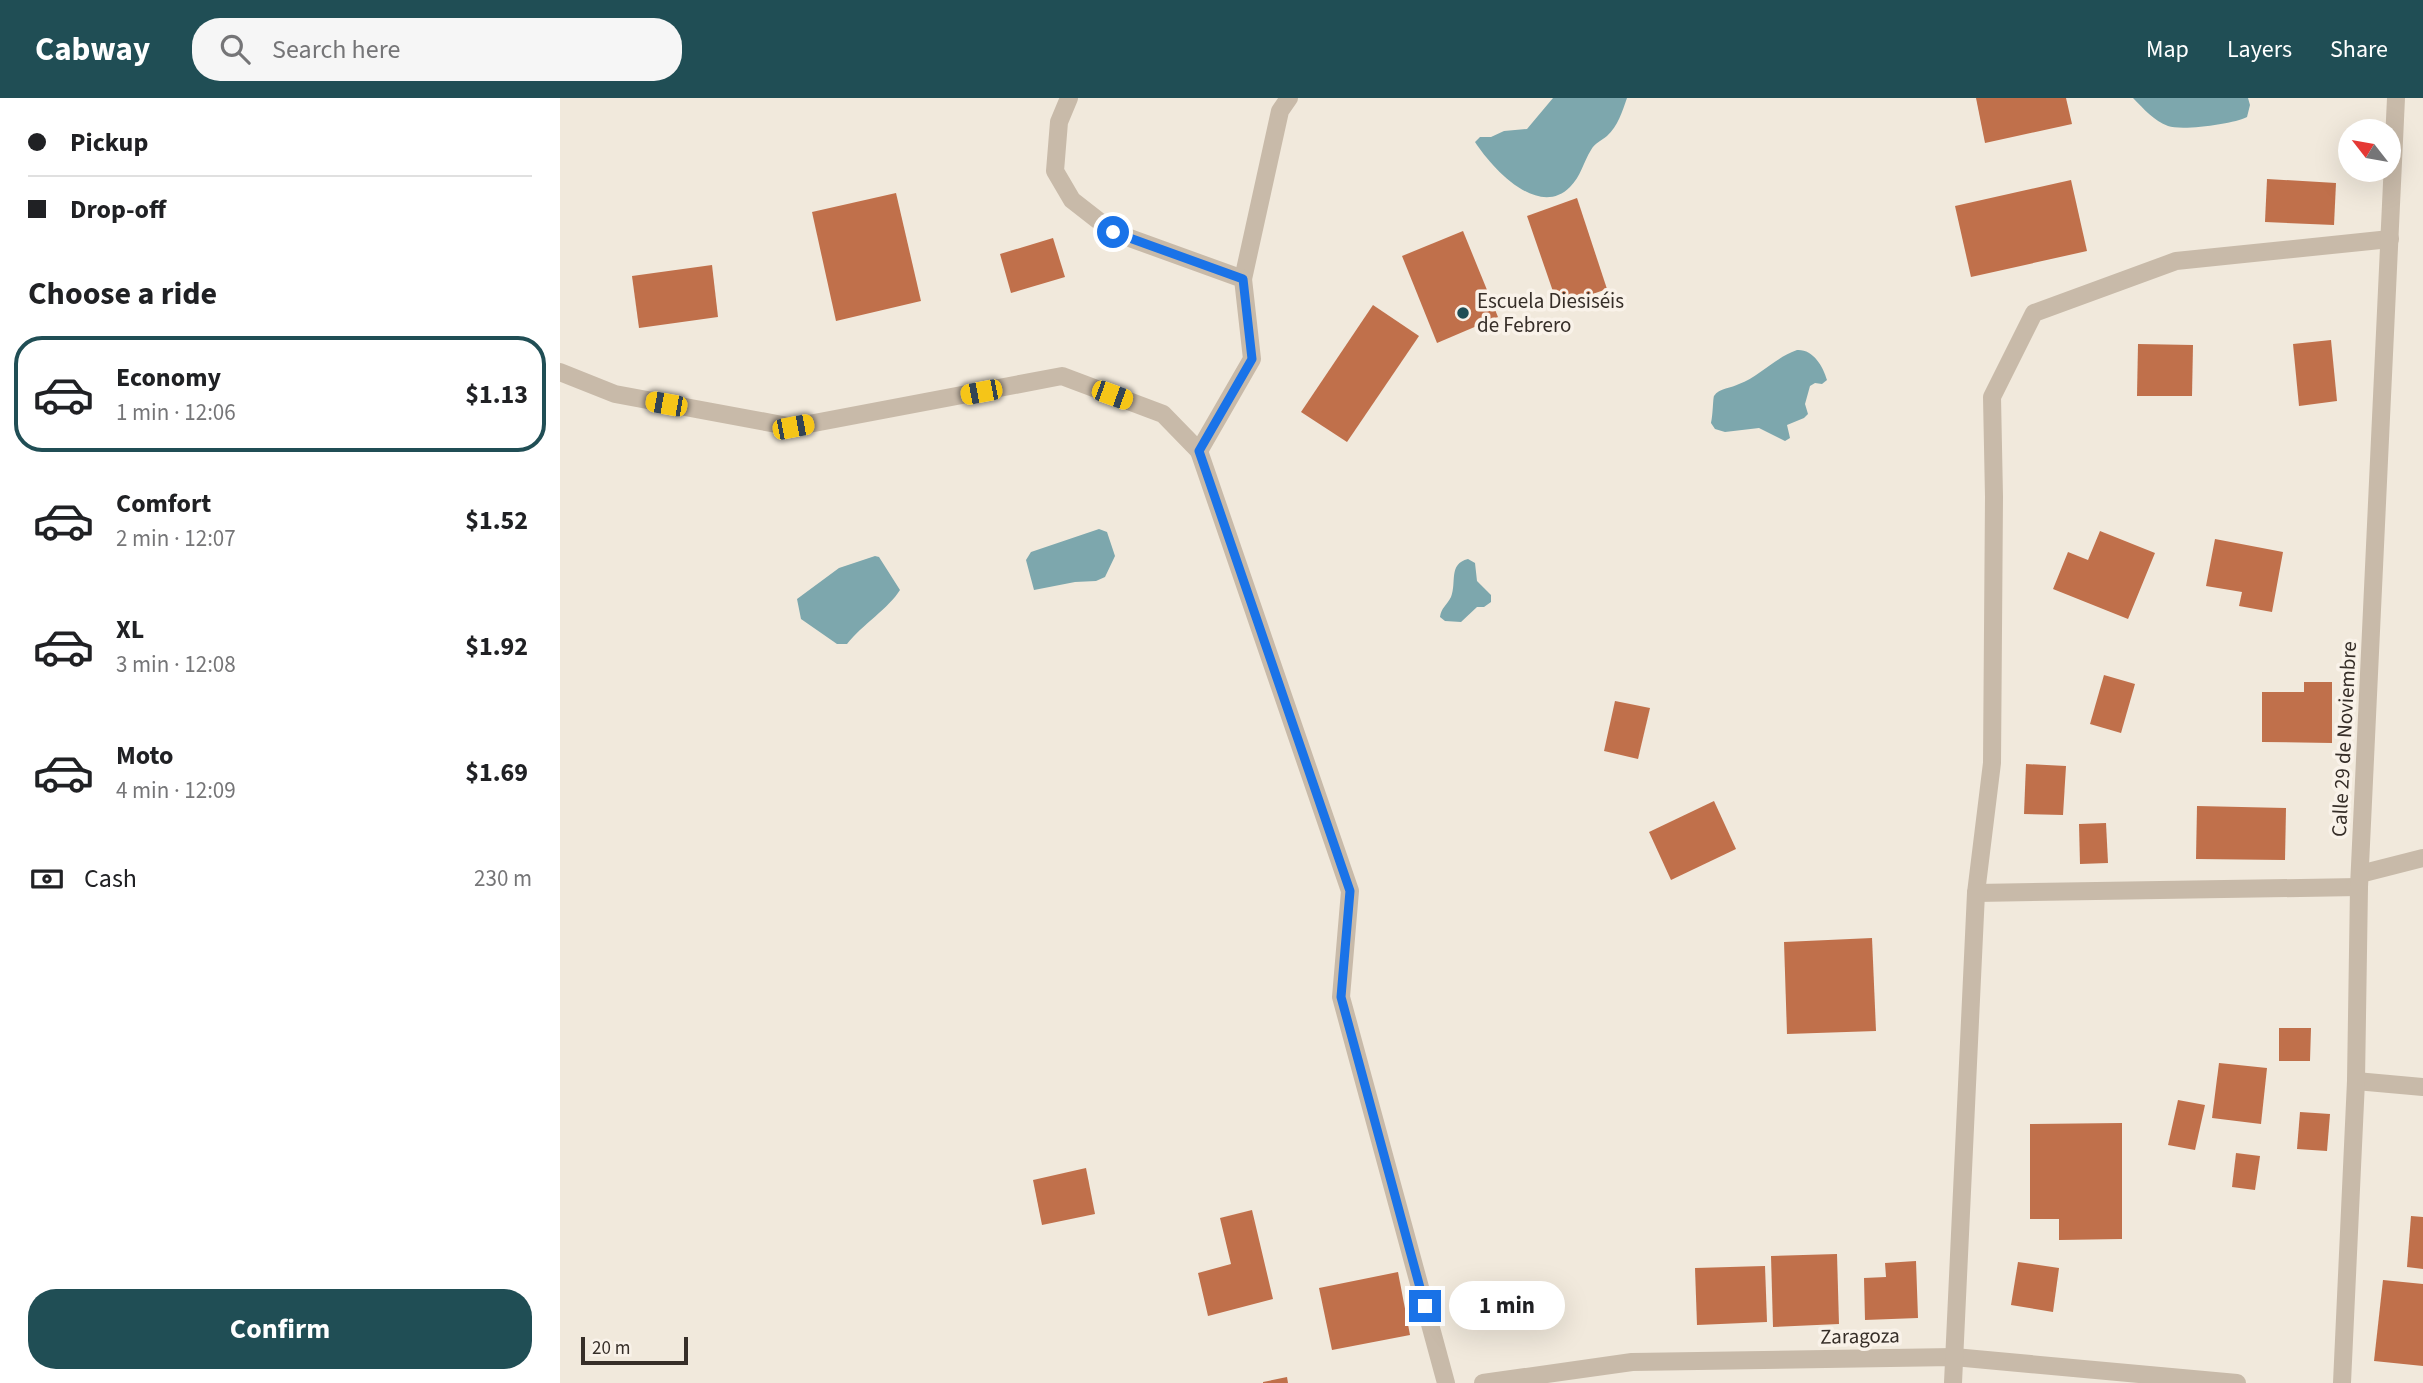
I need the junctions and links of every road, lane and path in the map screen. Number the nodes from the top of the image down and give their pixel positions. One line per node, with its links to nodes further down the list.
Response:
1 (1069, 98): 5 (street)
2 (1289, 98): 5 (street)
3 (2396, 98): 4 (street, Calle 29 de Noviembre)
4 (2390, 239): 9 (street, Calle 29 de Noviembre); 10 (street)
5 (1243, 279): 7 (street)
6 (560, 372): 7 (street)
7 (1199, 451): 14 (street)
8 (2423, 858): 9 (street)
9 (2360, 880): 10 (street); 11 (street, Calle 29 de Noviembre)
10 (1976, 893): 13 (street)
11 (2356, 1081): 12 (street); 18 (street, Calle 29 de Noviembre)
12 (2423, 1087)
13 (1954, 1357): 15 (street, Zaragoza); 16 (street); 17 (street, Zaragoza)
14 (1446, 1383)
15 (1483, 1383)
16 (1953, 1383)
17 (2237, 1383)
18 (2342, 1383)

